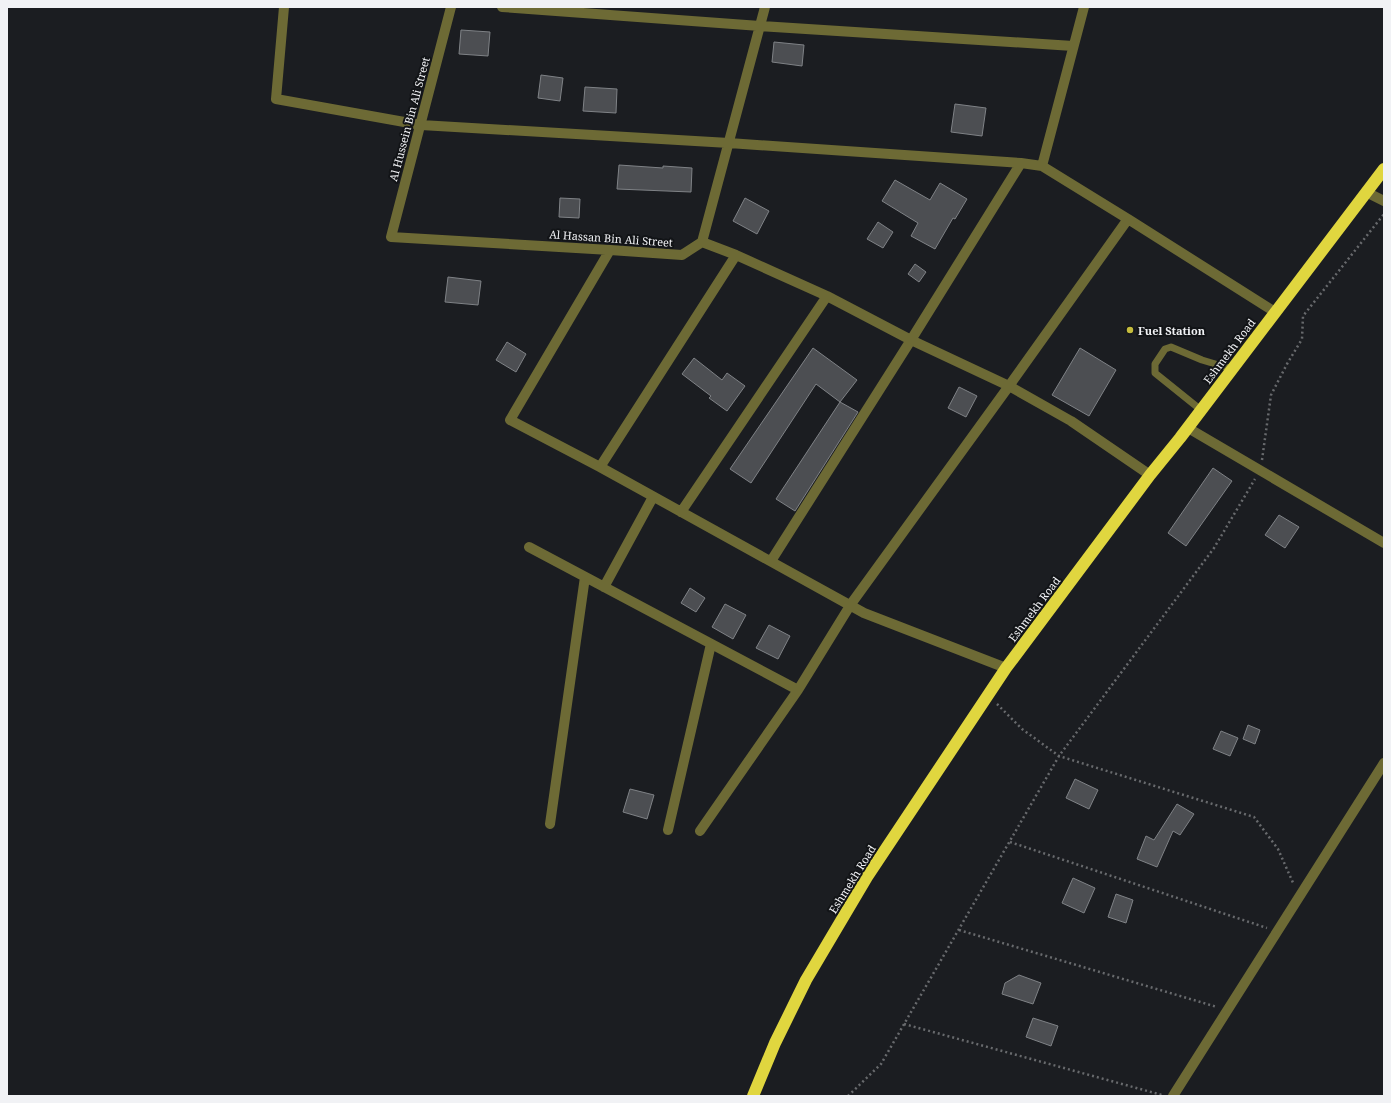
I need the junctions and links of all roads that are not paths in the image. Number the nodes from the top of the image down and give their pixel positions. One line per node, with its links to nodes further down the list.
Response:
1 (284, 7): 8 (street)
2 (451, 7): 8 (street, Al Hussein Bin Ali Street)
3 (502, 7): 6 (street)
4 (765, 7): 6 (street)
5 (1084, 7): 7 (street)
6 (760, 26): 7 (street); 9 (street)
7 (1073, 46): 11 (street)
8 (421, 125): 9 (street); 16 (street, Al Hussein Bin Ali Street)
9 (729, 143): 10 (street); 17 (street)
10 (1021, 163): 11 (street); 22 (street)
11 (1042, 166): 15 (street)
12 (1384, 169): 13 (highway, Eshmekh Road)
13 (1366, 192): 14 (street); 21 (highway, Eshmekh Road)
14 (1384, 201)
15 (1128, 219): 21 (street); 24 (street)
16 (391, 237): 18 (street, Al Hassan Bin Ali Street)
17 (702, 242): 18 (street, Al Hassan Bin Ali Street); 19 (street)
18 (610, 250): 27 (street)
19 (736, 255): 20 (street); 27 (street)
20 (827, 296): 22 (street); 30 (street)
21 (1275, 312): 23 (highway, Eshmekh Road)
22 (911, 340): 24 (street); 33 (street)
23 (1232, 369): 25 (highway, Eshmekh Road); 25 (lane)
24 (1009, 386): 28 (street); 36 (street)
25 (1201, 410): 26 (highway, Eshmekh Road)
26 (1188, 428): 28 (highway, Eshmekh Road); 31 (street)
27 (600, 467): 29 (street)
28 (1150, 475): 38 (highway, Eshmekh Road)
29 (653, 497): 30 (street); 35 (street)
30 (681, 512): 33 (street)
31 (1384, 543)
32 (529, 547): 34 (street)
33 (771, 561): 36 (street)
34 (585, 577): 35 (street); 41 (street)
35 (604, 587): 37 (street)
36 (851, 604): 38 (street); 39 (street)
37 (712, 644): 39 (street); 42 (street)
38 (1006, 668): 44 (highway, Eshmekh Road)
39 (798, 690): 43 (street)
40 (1384, 763): 45 (street)
41 (550, 824)
42 (668, 830)
43 (700, 831)
44 (753, 1096)
45 (1173, 1096)

